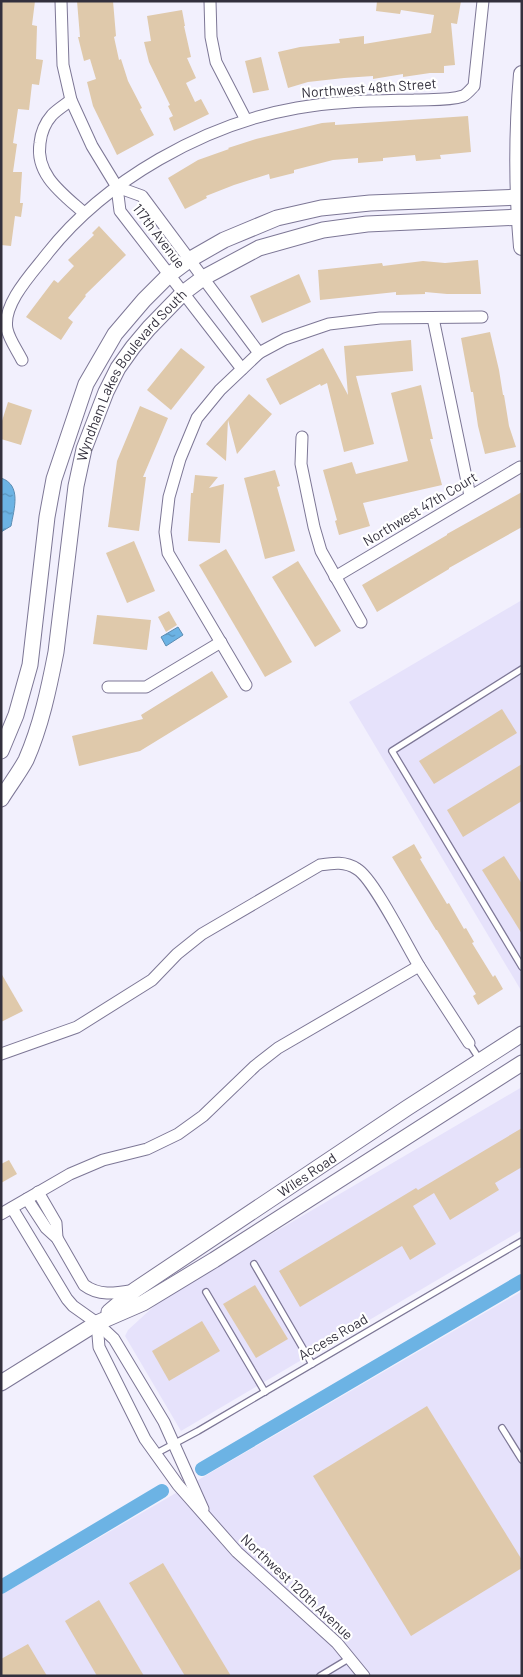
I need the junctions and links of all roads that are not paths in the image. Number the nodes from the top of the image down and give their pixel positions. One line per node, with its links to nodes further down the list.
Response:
1 (61, 1): 5 (street, 117th Avenue)
2 (210, 1): 6 (street)
3 (484, 1): 6 (street, Northwest 48th Street)
4 (522, 74): 8 (main road)
5 (71, 100): 7 (street, 117th Avenue); 9 (street)
6 (246, 120): 7 (street, Northwest 48th Street)
7 (117, 187): 9 (street, Northwest 48th Street); 12 (street, 117th Avenue); 13 (street, 117th Avenue)
8 (520, 198): 10 (main road); 12 (street, Wyndham Lakes Boulevard South)
9 (84, 213): 19 (street, Northwest 48th Street)
10 (521, 217): 11 (main road); 14 (street, Wyndham Lakes Boulevard South)
11 (522, 247)
12 (189, 260): 13 (street, Wyndham Lakes Boulevard South); 14 (street, 117th Avenue)
13 (169, 275): 15 (street, 117th Avenue); 30 (street, Wyndham Lakes Boulevard South)
14 (203, 278): 15 (street, Wyndham Lakes Boulevard South); 18 (street, 117th Avenue)
15 (183, 293): 20 (street, 117th Avenue); 31 (street, Wyndham Lakes Boulevard South)
16 (482, 317): 17 (street)
17 (433, 318): 18 (street); 23 (street)
18 (259, 353): 20 (street)
19 (22, 360)
20 (242, 369): 26 (street)
21 (302, 437): 24 (street)
22 (520, 467): 23 (street, Northwest 47th Court)
23 (470, 496): 24 (street, Northwest 47th Court)
24 (335, 577): 25 (street)
25 (362, 622)
26 (221, 642): 28 (street); 29 (street)
27 (522, 669): 33 (lane)
28 (246, 685)
29 (108, 687)
30 (1, 751)
31 (1, 799)
32 (418, 966): 35 (street); 36 (street); 39 (street)
33 (522, 968)
34 (522, 1034): 37 (street, Wiles Road)
35 (469, 1043): 37 (lane)
36 (1, 1054)
37 (480, 1060): 48 (street, Wiles Road)
38 (522, 1063): 50 (street, Wiles Road)
39 (38, 1192): 40 (street); 45 (street)
40 (27, 1199): 41 (street); 43 (street)
41 (12, 1208): 42 (street); 44 (street)
42 (1, 1214)
43 (41, 1222): 44 (street); 45 (street)
44 (26, 1232): 50 (street)
45 (57, 1238): 48 (street)
46 (522, 1241): 51 (lane, Access Road)
47 (254, 1264): 51 (lane)
48 (135, 1290): 50 (street, Wiles Road)
49 (206, 1292): 53 (lane)
50 (97, 1323): 52 (street, Wiles Road); 55 (street, Northwest 120th Avenue); 56 (street, Northwest 120th Avenue)
51 (312, 1364): 53 (lane, Access Road)
52 (1, 1383)
53 (265, 1392): 55 (lane, Access Road)
54 (502, 1428): 57 (lane)
55 (174, 1443): 56 (lane, Access Road); 58 (street, Northwest 120th Avenue)
56 (155, 1454): 58 (street, Northwest 120th Avenue)
57 (522, 1460)
58 (209, 1522): 59 (street, Northwest 120th Avenue)
59 (350, 1658): 60 (lane); 61 (street, Northwest 120th Avenue)
60 (320, 1676)
61 (364, 1676)

